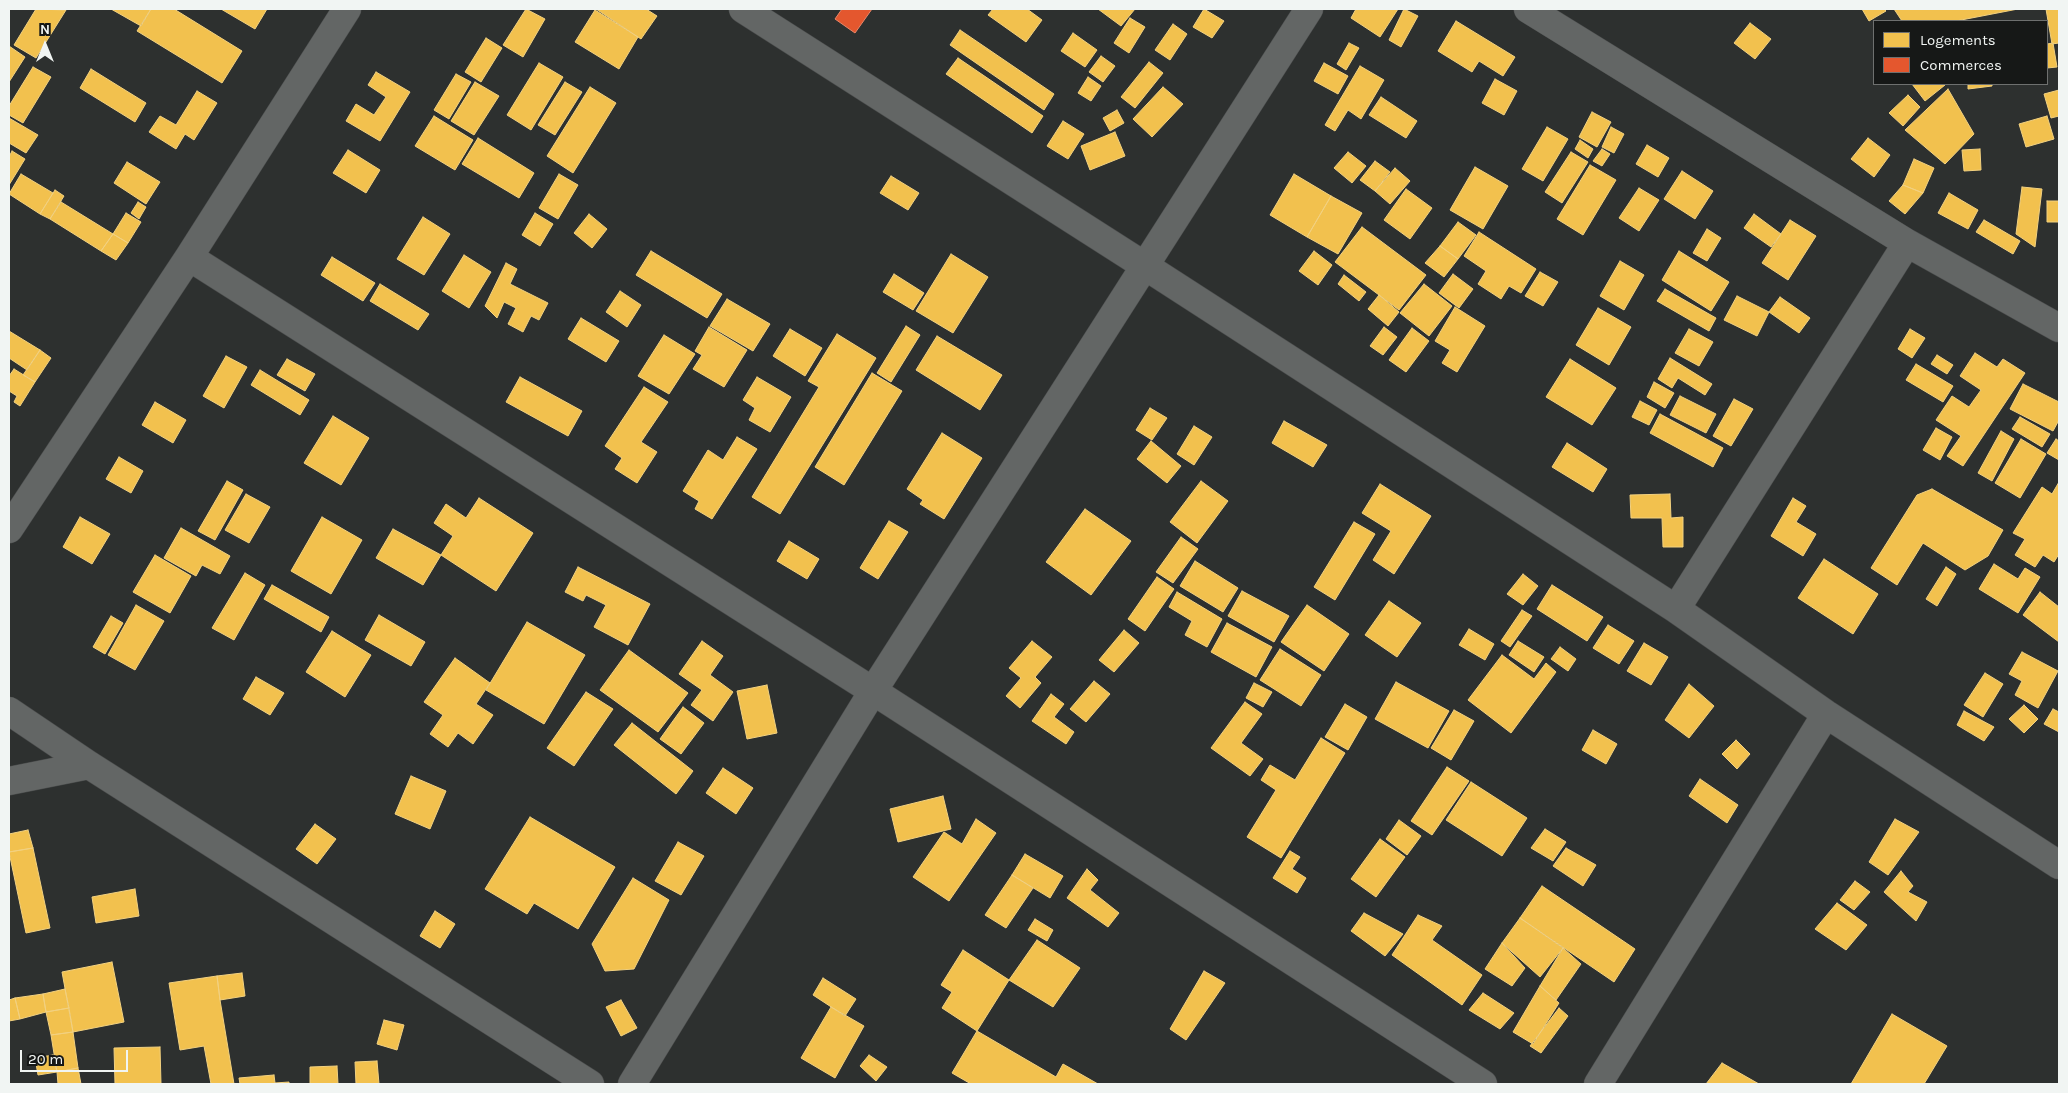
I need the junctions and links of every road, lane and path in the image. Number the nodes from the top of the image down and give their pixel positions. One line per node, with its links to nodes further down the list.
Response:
1 (347, 9): 6 (street)
2 (743, 9): 7 (street)
3 (1309, 9): 7 (street)
4 (1528, 9): 5 (street)
5 (1907, 242): 8 (street); 10 (street)
6 (189, 257): 9 (street); 11 (street)
7 (1145, 266): 10 (street); 11 (street)
8 (2059, 328)
9 (9, 529)
10 (1676, 609): 13 (street)
11 (873, 691): 18 (street); 19 (street)
12 (9, 711): 14 (street)
13 (1826, 714): 16 (street); 20 (street)
14 (89, 764): 15 (street); 17 (street)
15 (9, 781)
16 (2059, 865)
17 (590, 1084)
18 (632, 1084)
19 (1483, 1084)
20 (1598, 1084)

